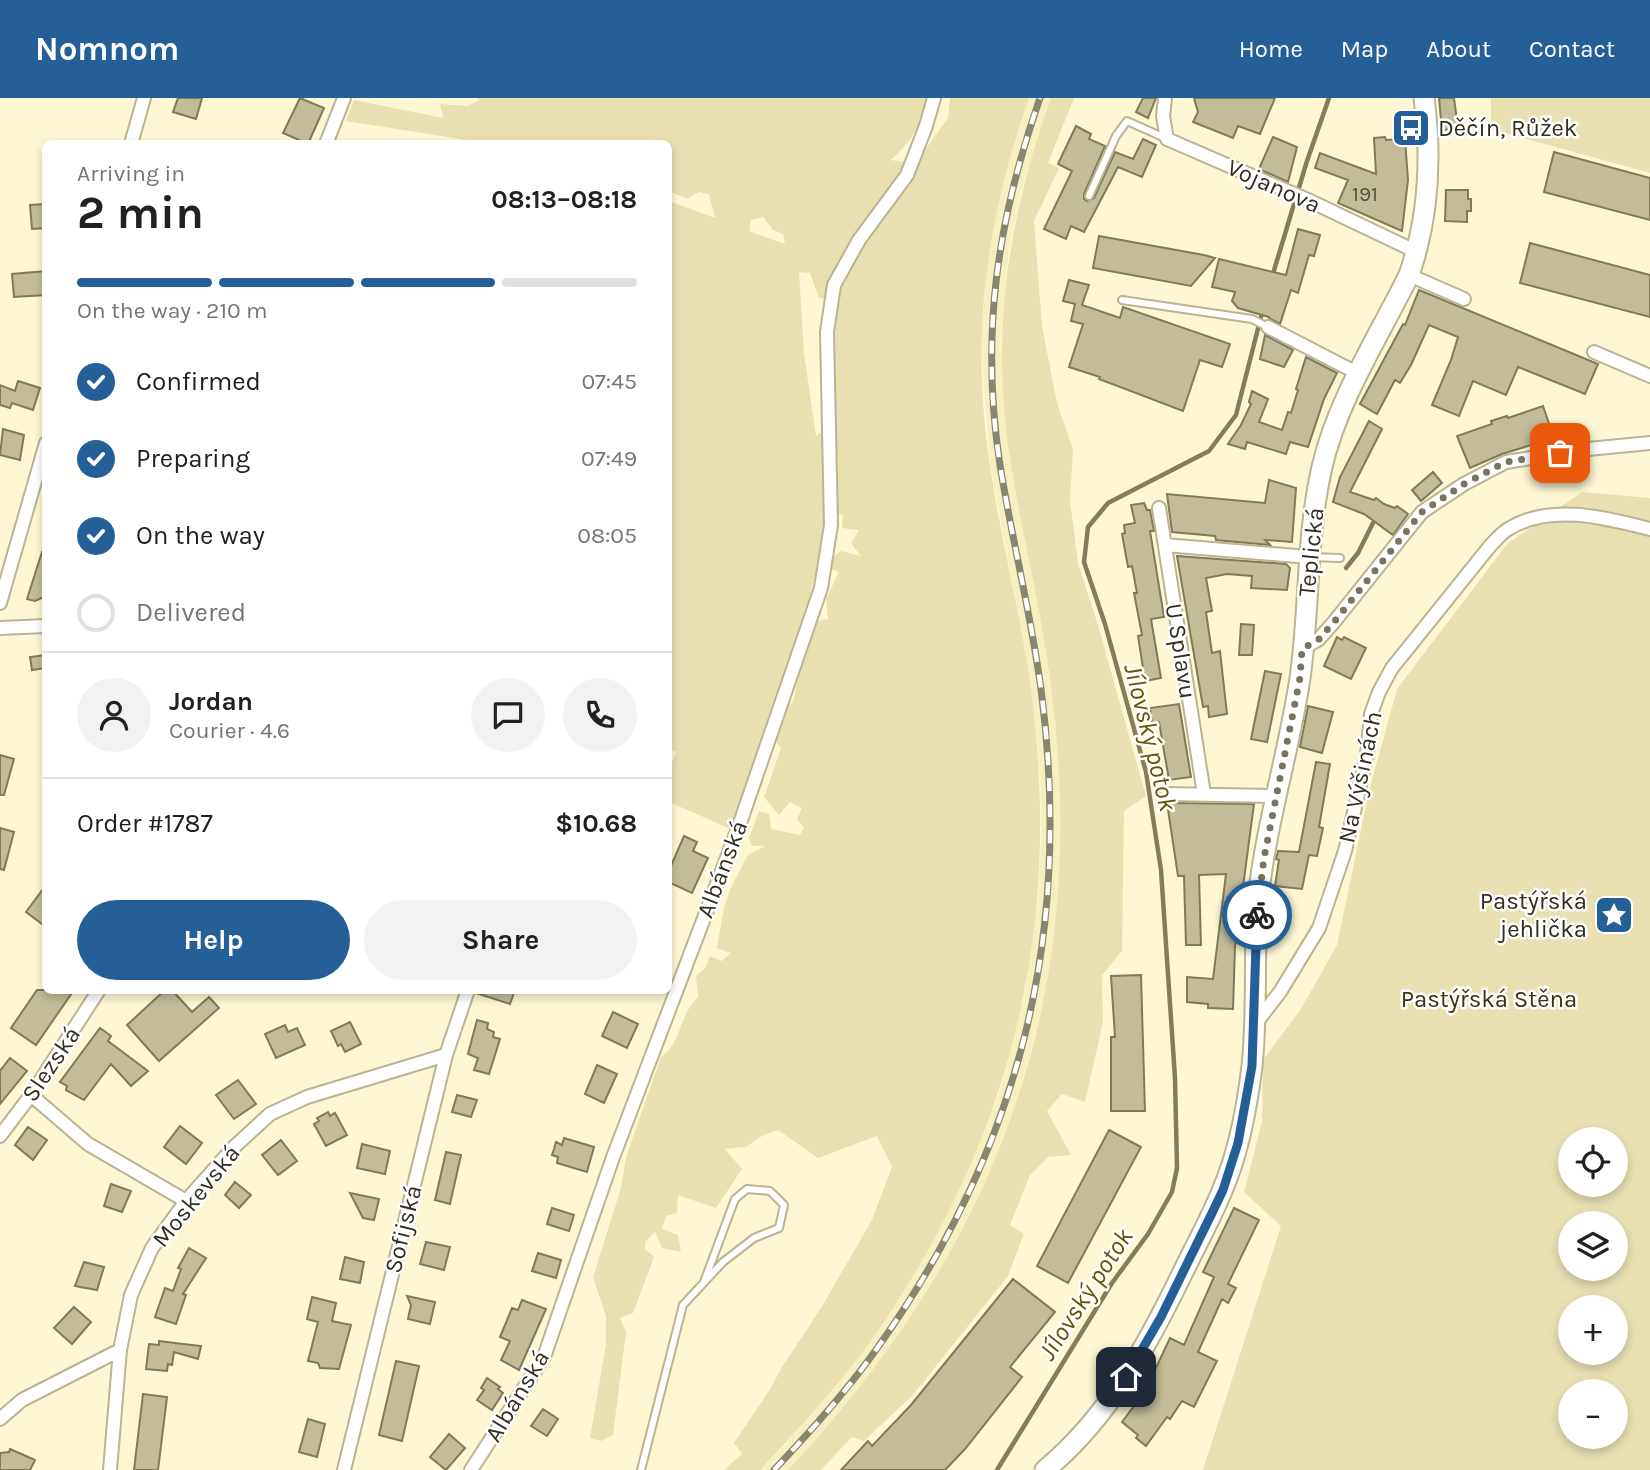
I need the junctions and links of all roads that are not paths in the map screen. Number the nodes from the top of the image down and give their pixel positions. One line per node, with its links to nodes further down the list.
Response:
1 (144, 98): 7 (street)
2 (344, 98): 8 (street)
3 (934, 98): 44 (street, Albánská)
4 (1165, 98): 6 (street)
5 (1424, 98): 10 (main road, Teplická)
6 (1167, 139): 9 (lane); 10 (street, Vojanova)
7 (132, 140)
8 (328, 140)
9 (1089, 196)
10 (1417, 251): 11 (main road, Teplická)
11 (1409, 275): 12 (street); 16 (main road, Teplická)
12 (1464, 299)
13 (1122, 300): 14 (lane)
14 (1268, 327): 16 (street)
15 (1594, 352): 17 (street)
16 (1359, 374): 23 (main road, Teplická)
17 (1650, 376)
18 (1648, 446): 28 (street)
19 (42, 457): 25 (street)
20 (1159, 508): 22 (street, U Splavu)
21 (1650, 529): 34 (street, Na Výšinách)
22 (1165, 545): 23 (street); 30 (street, U Splavu)
23 (1309, 556): 24 (lane); 28 (main road, Teplická)
24 (1340, 558)
25 (0, 603)
26 (42, 626): 27 (street)
27 (0, 628)
28 (1302, 649): 31 (main road, Teplická)
29 (1167, 794): 30 (street)
30 (1203, 794): 31 (street)
31 (1275, 796): 34 (main road, Teplická)
32 (96, 994): 36 (street, Slezská)
33 (467, 994): 35 (street, Sofijská)
34 (1254, 1026): 46 (main road, Teplická)
35 (446, 1055): 38 (street, Moskevská); 43 (street, Sofijská)
36 (32, 1095): 37 (street, Slezská); 38 (street)
37 (0, 1136)
38 (186, 1201): 40 (street, Moskevská)
39 (704, 1282): 39 (lane); 45 (lane)
40 (120, 1350): 41 (street); 42 (street, Moskevská)
41 (0, 1419)
42 (110, 1470)
43 (344, 1470)
44 (471, 1470)
45 (641, 1470)
46 (1045, 1470)

